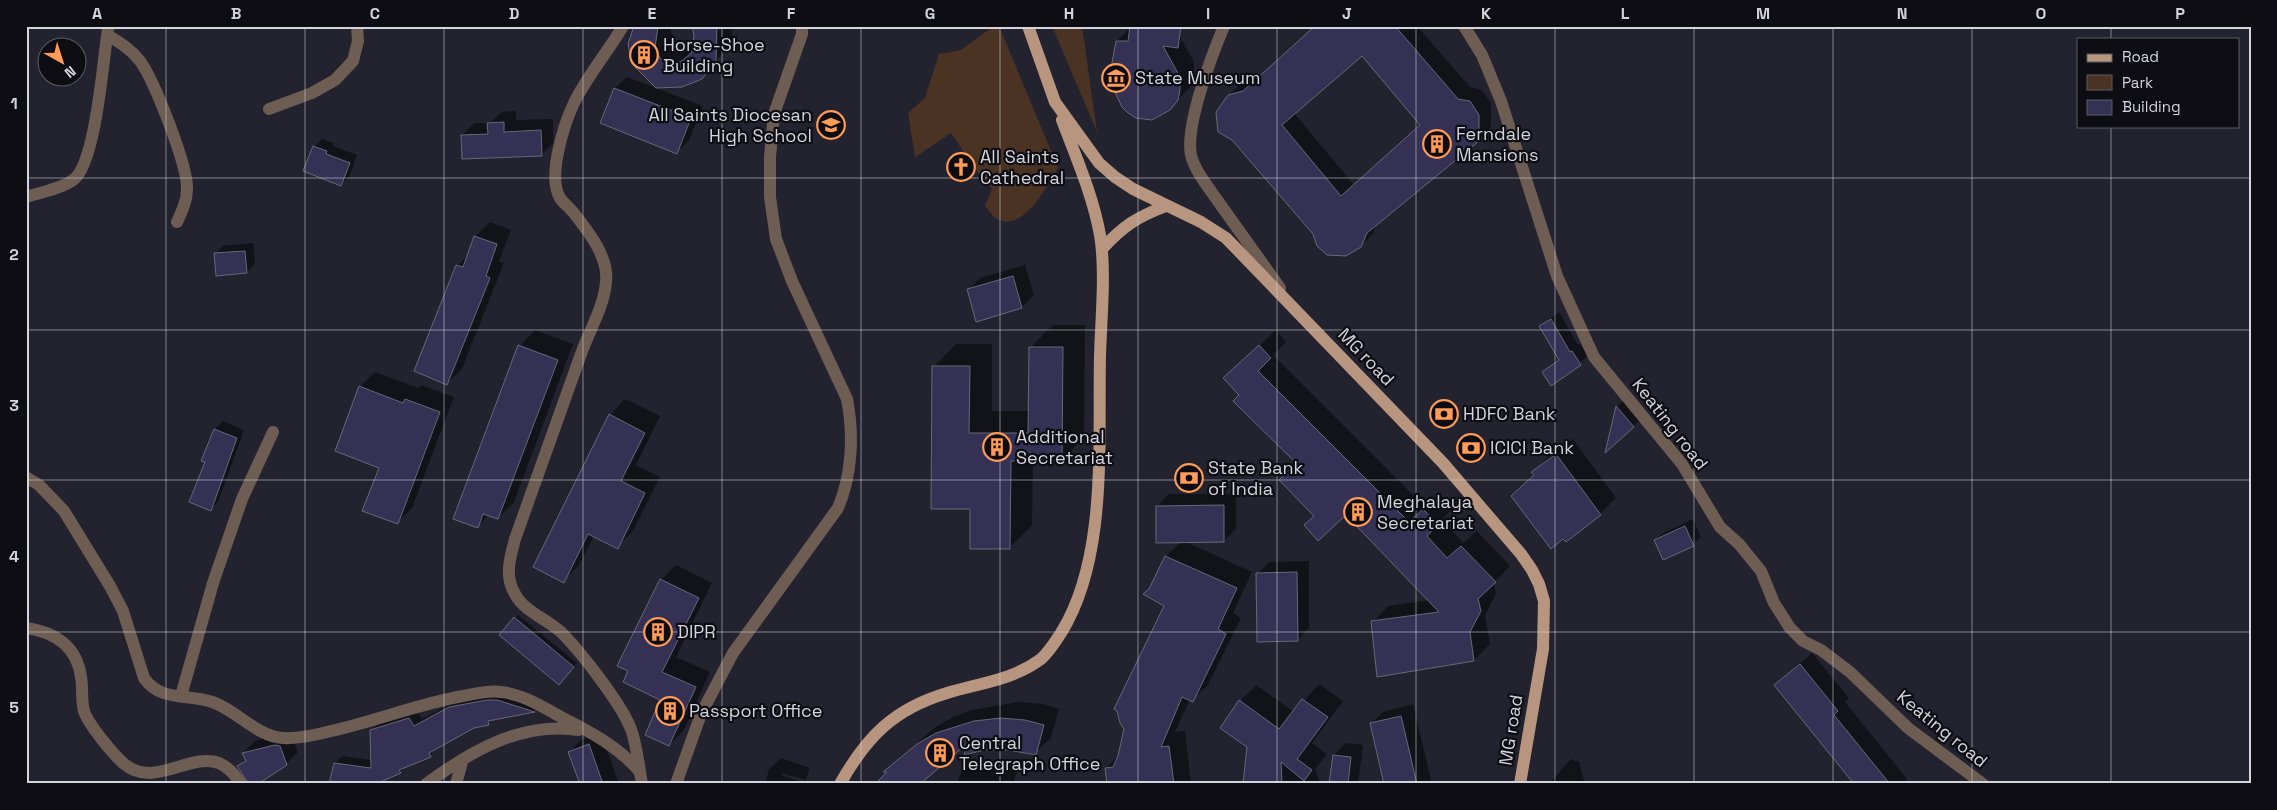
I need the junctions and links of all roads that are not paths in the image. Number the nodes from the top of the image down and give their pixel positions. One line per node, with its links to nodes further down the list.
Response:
1 (357, 26): 9 (street)
2 (623, 26): 21 (street)
3 (802, 26): 25 (street)
4 (1028, 26): 8 (main road, MG road)
5 (1224, 26): 14 (street)
6 (1464, 26): 28 (street, Keating road)
7 (108, 30): 10 (street); 12 (street)
8 (1055, 102): 11 (main road, MG road); 13 (main road)
9 (269, 109)
10 (26, 197)
11 (1166, 206): 13 (main road); 14 (main road, MG road)
12 (177, 222)
13 (1102, 249): 26 (main road)
14 (1291, 305): 27 (main road, MG road)
15 (273, 432): 18 (street)
16 (26, 477): 18 (street)
17 (26, 628): 22 (street)
18 (180, 696): 19 (street)
19 (589, 731): 20 (street); 21 (street)
20 (463, 759): 23 (street); 24 (street)
21 (641, 778)
22 (241, 784)
23 (426, 784)
24 (456, 784)
25 (676, 784)
26 (840, 784)
27 (1520, 784)
28 (1983, 784)

